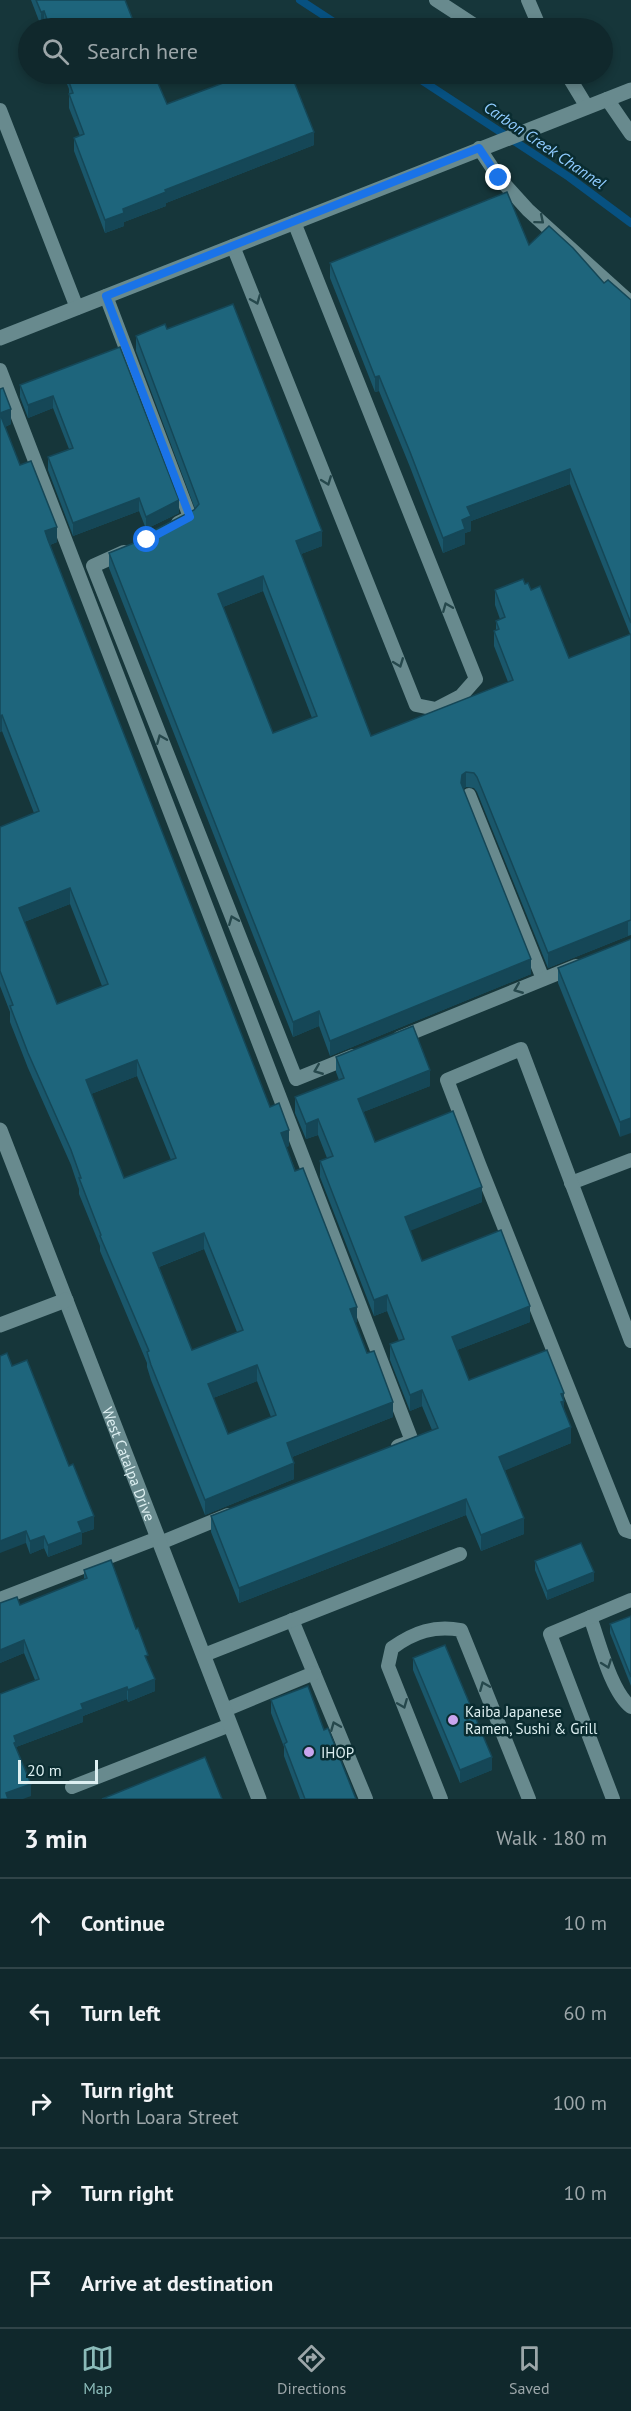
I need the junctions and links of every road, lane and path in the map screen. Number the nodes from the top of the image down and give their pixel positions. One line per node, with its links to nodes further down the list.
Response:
1 (436, 0): 3 (lane)
2 (528, 0): 4 (lane)
3 (464, 18)
4 (536, 18)
5 (573, 84): 8 (lane)
6 (631, 90): 7 (street)
7 (607, 99): 8 (street); 10 (lane)
8 (587, 106): 11 (street)
9 (0, 110): 16 (lane)
10 (631, 134)
11 (483, 147): 12 (street); 15 (lane, one-way to 15)
12 (294, 222): 13 (street); 13 (lane, one-way to 12)
13 (233, 246): 14 (street)
14 (106, 296): 16 (street); 19 (lane)
15 (631, 303)
16 (77, 308): 17 (street)
17 (0, 338)
18 (0, 370): 30 (lane)
19 (164, 531)
20 (136, 545): 23 (lane, one-way to 20)
21 (469, 795): 23 (lane)
22 (587, 962): 23 (lane)
23 (543, 979)
24 (0, 1130): 27 (street, West Catalpa Drive)
25 (631, 1160): 26 (lane)
26 (571, 1183): 29 (lane); 32 (lane)
27 (66, 1300): 28 (street); 33 (street, West Catalpa Drive)
28 (0, 1325)
29 (631, 1341)
30 (390, 1450)
31 (237, 1512): 33 (lane)
32 (631, 1533)
33 (159, 1541): 35 (lane); 39 (street, West Catalpa Drive)
34 (460, 1554): 38 (lane)
35 (0, 1599)
36 (631, 1600): 37 (lane)
37 (590, 1617): 41 (lane, one-way to 41); 49 (lane)
38 (292, 1620): 39 (lane); 40 (lane)
39 (204, 1655): 42 (street, West Catalpa Drive)
40 (314, 1673): 42 (lane); 46 (lane, one-way to 40)
41 (631, 1707)
42 (225, 1710): 43 (street, West Catalpa Drive)
43 (231, 1725): 44 (lane); 45 (street, West Catalpa Drive)
44 (72, 1787)
45 (260, 1799)
46 (366, 1799)
47 (441, 1799): 48 (lane, one-way to 47)
48 (529, 1799)
49 (613, 1799)

